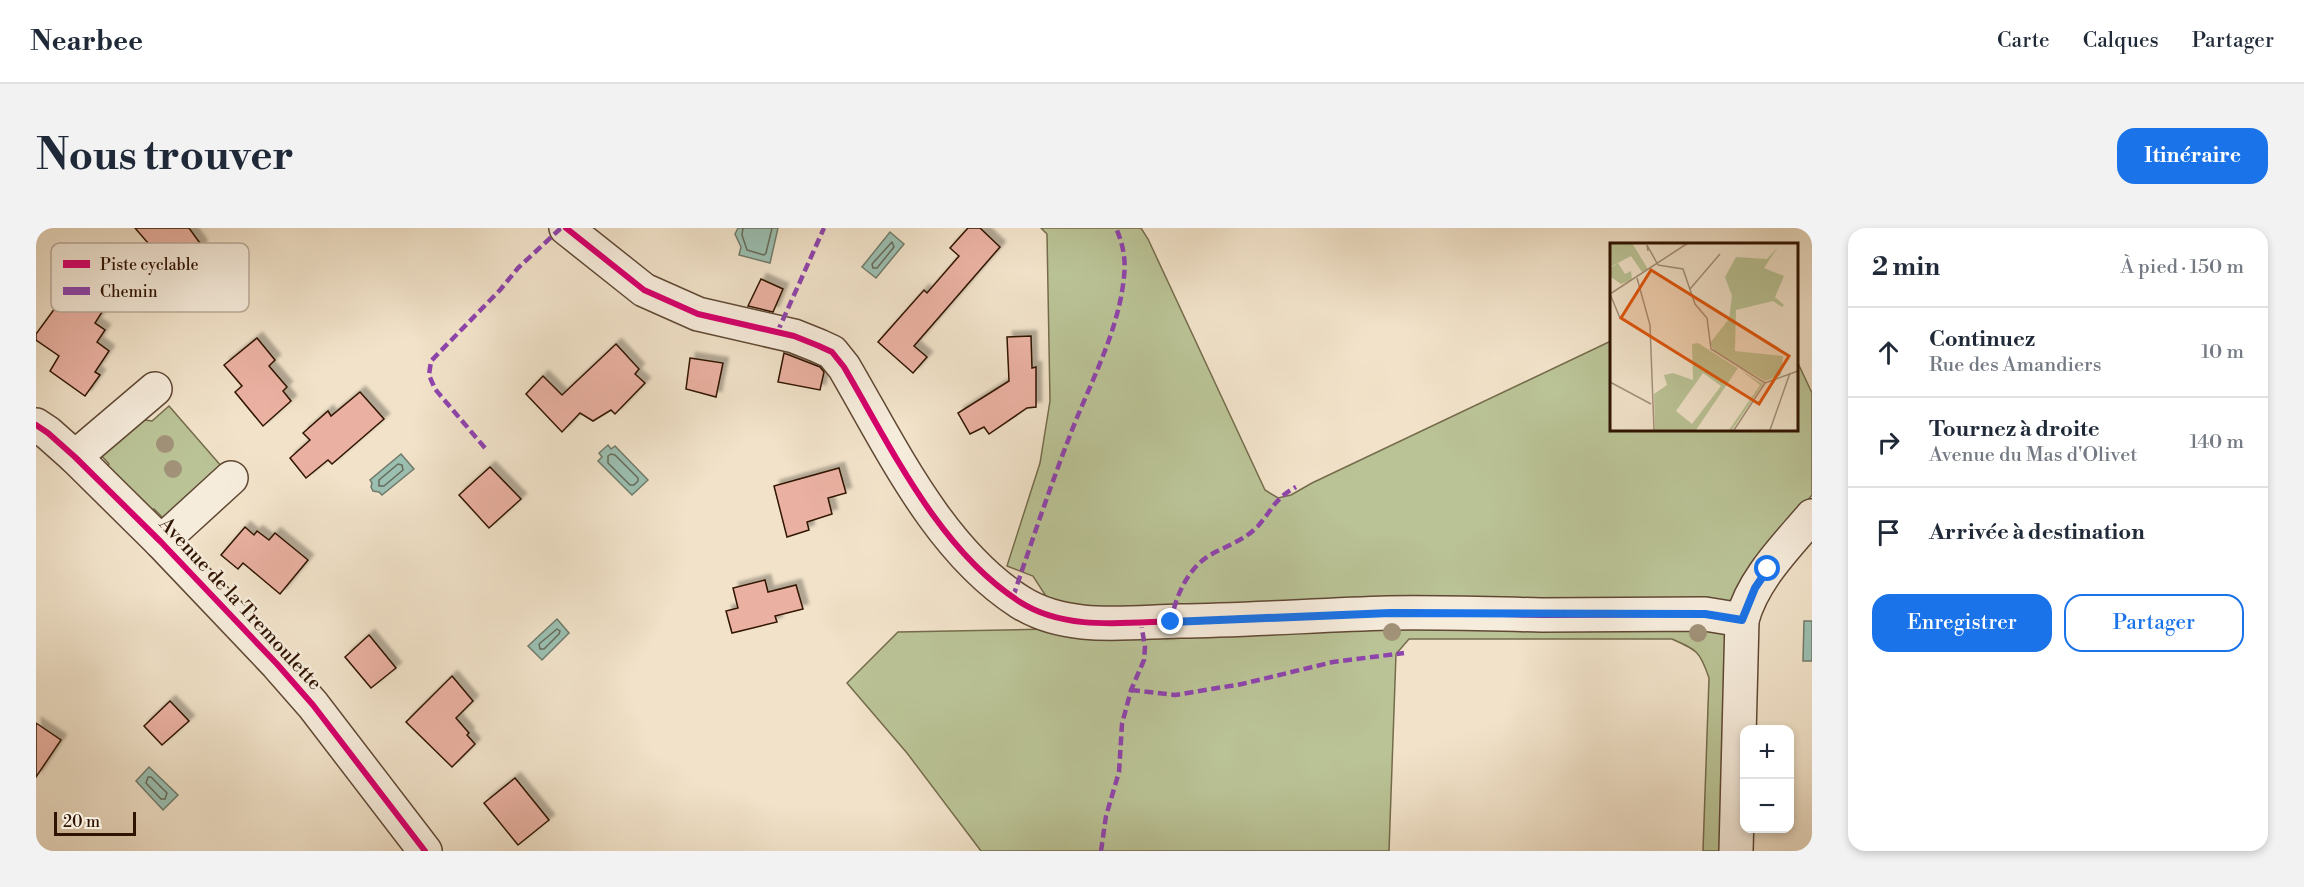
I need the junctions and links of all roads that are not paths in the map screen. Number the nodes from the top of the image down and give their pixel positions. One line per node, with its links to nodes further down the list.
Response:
1 (566, 228): 8 (street)
2 (155, 389): 4 (street)
3 (36, 425): 4 (street, Avenue de la Tremoulette)
4 (75, 457): 7 (street, Avenue de la Tremoulette)
5 (231, 478): 7 (street)
6 (1812, 516): 8 (street)
7 (161, 542): 9 (street, Avenue de la Tremoulette)
8 (1742, 620): 10 (street)
9 (425, 851)
10 (1736, 851)

